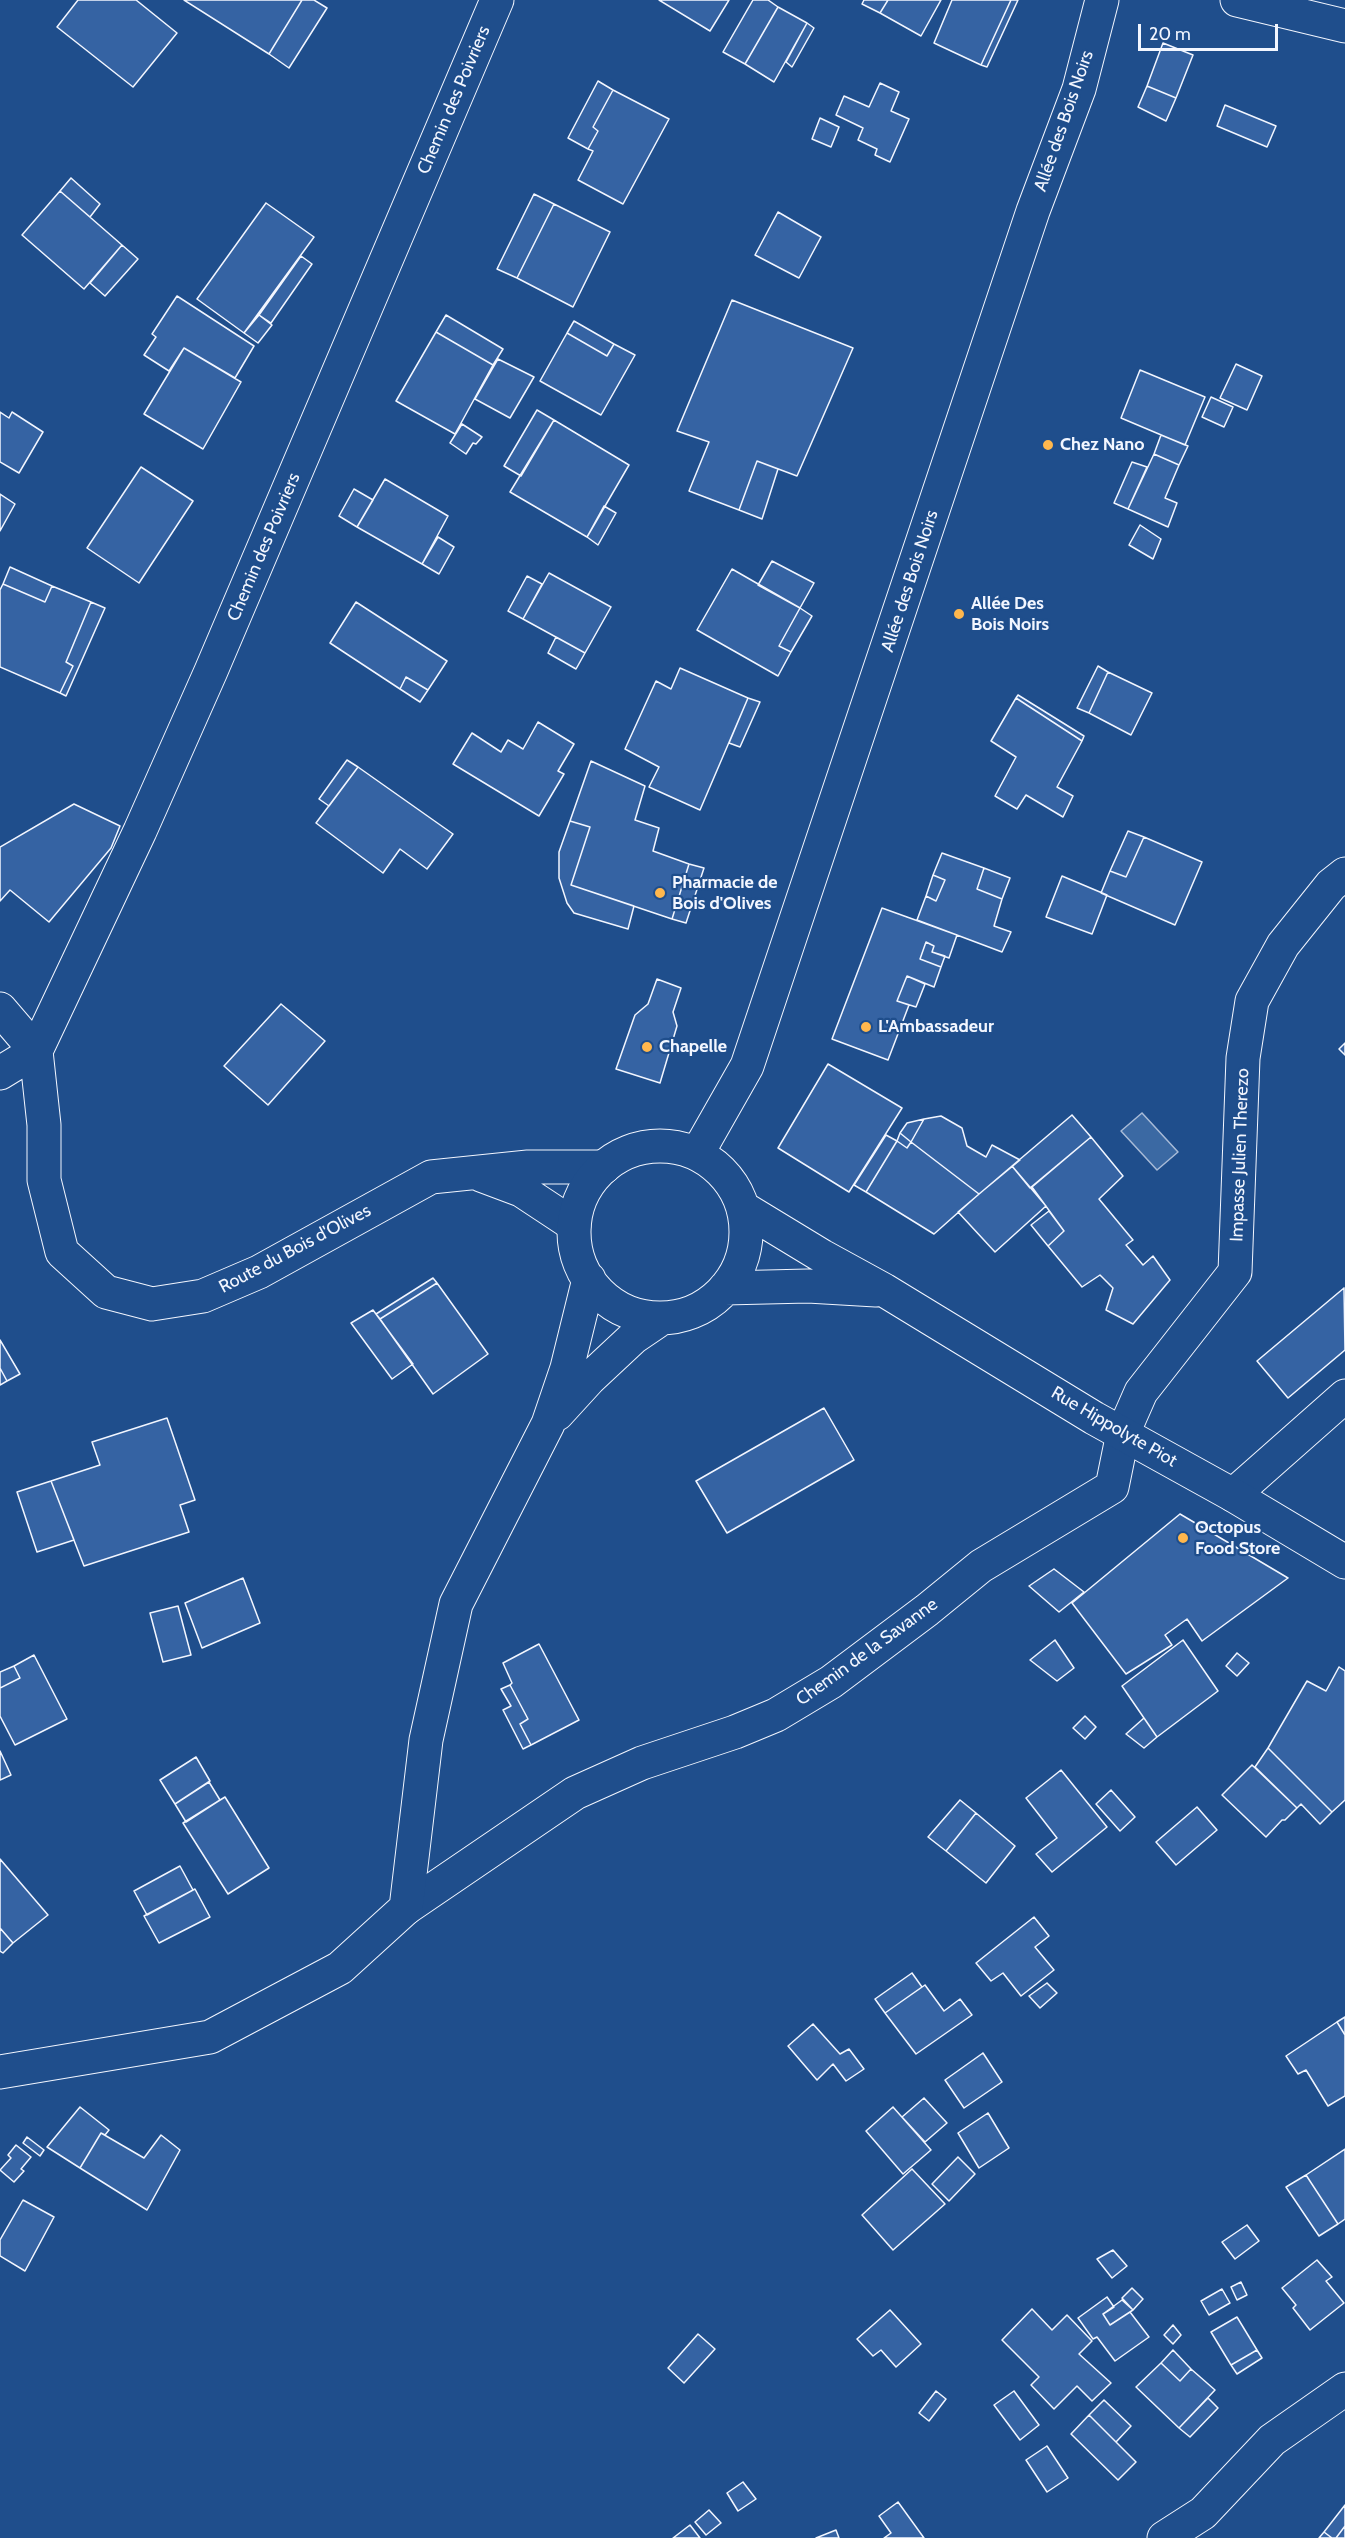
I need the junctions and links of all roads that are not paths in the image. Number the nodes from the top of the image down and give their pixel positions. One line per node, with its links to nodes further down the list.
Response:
1 (497, 0): 7 (street, Chemin des Poivriers)
2 (1102, 0): 9 (street, Allée des Bois Noirs)
3 (1237, 0): 4 (street)
4 (1345, 26)
5 (1345, 874): 20 (street, Impasse Julien Therezo)
6 (0, 1009): 7 (street)
7 (36, 1051): 8 (street); 11 (street, Route du Bois d'Olives)
8 (0, 1073)
9 (697, 1154): 10 (street); 12 (street)
10 (604, 1167): 11 (street, Route du Bois d'Olives); 13 (street)
11 (474, 1172): 13 (street, Route du Bois d'Olives)
12 (743, 1208): 15 (street); 16 (street, Rue Hippolyte Piot)
13 (574, 1225): 14 (street)
14 (589, 1280): 17 (street); 19 (street)
15 (725, 1288): 16 (street, Rue Hippolyte Piot); 17 (street)
16 (884, 1290): 20 (street, Rue Hippolyte Piot)
17 (662, 1318): 19 (street)
18 (1345, 1396): 21 (street)
19 (548, 1424): 23 (street)
20 (1123, 1433): 21 (street, Rue Hippolyte Piot); 23 (street, Chemin de la Savanne)
21 (1233, 1495): 22 (street, Rue Hippolyte Piot)
22 (1345, 1562)
23 (406, 1908): 24 (street, Chemin de la Savanne)
24 (0, 2072)
25 (1345, 2389): 26 (street)
26 (1164, 2538)

